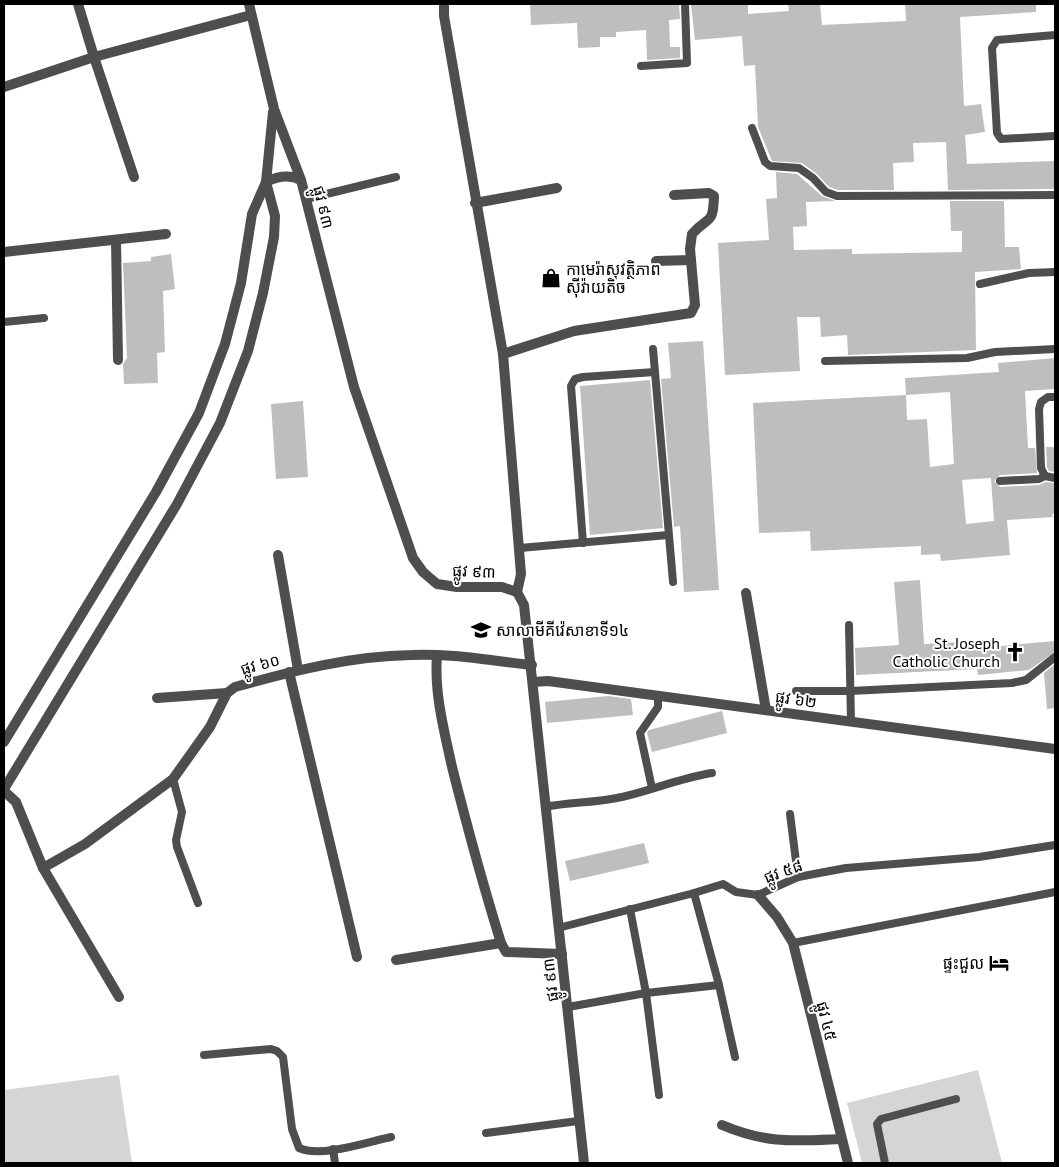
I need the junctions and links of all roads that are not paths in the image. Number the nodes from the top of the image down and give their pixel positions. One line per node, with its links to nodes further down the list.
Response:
1 (78, 4): 7 (street)
2 (248, 4): 5 (street, ផ្លូវ ៩៣)
3 (444, 4): 21 (street)
4 (685, 4): 8 (lane)
5 (251, 15): 7 (street); 10 (street, ផ្លូវ ៩៣)
6 (1055, 35): 12 (lane)
7 (94, 58): 9 (street); 13 (street)
8 (641, 66)
9 (4, 87)
10 (274, 109): 15 (street, ផ្លូវ ៩៣); 16 (street)
11 (752, 128): 19 (lane)
12 (1055, 136)
13 (134, 177)
14 (396, 177): 20 (lane)
15 (301, 180): 16 (street); 20 (street, ផ្លូវ ៩៣)
16 (266, 182): 61 (street); 66 (street)
17 (557, 188): 21 (street)
18 (674, 195): 25 (street)
19 (1055, 195)
20 (306, 199): 46 (street, ផ្លូវ ៩៣)
21 (475, 203): 33 (street)
22 (166, 234): 23 (street)
23 (116, 240): 24 (street); 34 (street)
24 (4, 252)
25 (691, 260): 26 (street); 33 (street)
26 (656, 261)
27 (1055, 272): 28 (lane)
28 (980, 284)
29 (44, 318): 30 (lane)
30 (4, 322)
31 (653, 349): 36 (lane)
32 (1055, 349): 35 (lane)
33 (503, 354): 43 (street)
34 (118, 360)
35 (825, 360)
36 (655, 372): 41 (lane); 42 (lane)
37 (1055, 397): 38 (lane)
38 (1045, 476): 39 (lane); 40 (lane)
39 (1055, 478)
40 (1000, 481)
41 (668, 535): 42 (lane); 45 (lane)
42 (583, 542): 43 (lane)
43 (520, 548): 46 (street)
44 (278, 555): 52 (street)
45 (673, 582)
46 (517, 592): 51 (street, ផ្លូវ ៩៣)
47 (746, 593): 59 (street)
48 (849, 625): 55 (lane)
49 (436, 655): 51 (street, ផ្លូវ ៦០); 52 (street, ផ្លូវ ៦០); 78 (street)
50 (1055, 656): 55 (lane)
51 (532, 665): 53 (street, ផ្លូវ ៩៣)
52 (294, 671): 56 (street, ផ្លូវ ៦០); 81 (street)
53 (533, 682): 57 (street, ផ្លូវ ៦២); 67 (street, ផ្លូវ ៩៣)
54 (796, 691): 55 (lane)
55 (850, 691): 60 (lane)
56 (226, 693): 58 (street); 64 (street, ផ្លូវ ៦០)
57 (658, 696): 59 (street, ផ្លូវ ៦២); 65 (lane)
58 (157, 698)
59 (766, 710): 60 (street, ផ្លូវ ៦២)
60 (851, 722): 62 (street, ផ្លូវ ៦២)
61 (4, 742)
62 (1055, 749)
63 (712, 773): 65 (lane)
64 (173, 779): 70 (street, ផ្លូវ ៦០); 75 (lane)
65 (652, 788): 67 (lane)
66 (4, 790): 70 (street)
67 (545, 807): 77 (street, ផ្លូវ ៩៣)
68 (790, 814): 71 (lane)
69 (1055, 845): 71 (lane, ផ្លូវ ៥៨)
70 (43, 868): 85 (street)
71 (798, 877): 74 (lane, ផ្លូវ ៥៨)
72 (1055, 892): 79 (lane)
73 (694, 893): 74 (lane, ផ្លូវ ៥៨); 76 (lane, ផ្លូវ ៥៨); 83 (lane)
74 (758, 895): 79 (street, ផ្លូវ ៤៥)
75 (198, 903)
76 (630, 909): 77 (lane, ផ្លូវ ៥៨); 84 (lane)
77 (558, 928): 80 (street, ផ្លូវ ៩៣)
78 (501, 943): 80 (street); 82 (street)
79 (793, 943): 95 (street, ផ្លូវ ៤៥)
80 (562, 954): 86 (street, ផ្លូវ ៩៣)
81 (357, 957)
82 (396, 960)
83 (719, 986): 84 (lane); 88 (lane)
84 (646, 992): 86 (lane); 89 (lane)
85 (119, 997)
86 (568, 1007): 91 (street, ផ្លូវ ៩៣)
87 (204, 1055): 96 (lane)
88 (735, 1056)
89 (659, 1095)
90 (956, 1099): 100 (lane)
91 (578, 1121): 93 (lane); 98 (street, ផ្លូវ ៩៣)
92 (722, 1125): 95 (street)
93 (486, 1133)
94 (391, 1137): 96 (lane)
95 (841, 1139): 99 (street, ផ្លូវ ៤៥)
96 (333, 1149): 97 (lane)
97 (335, 1163)
98 (584, 1163)
99 (848, 1163)
100 (885, 1163)

